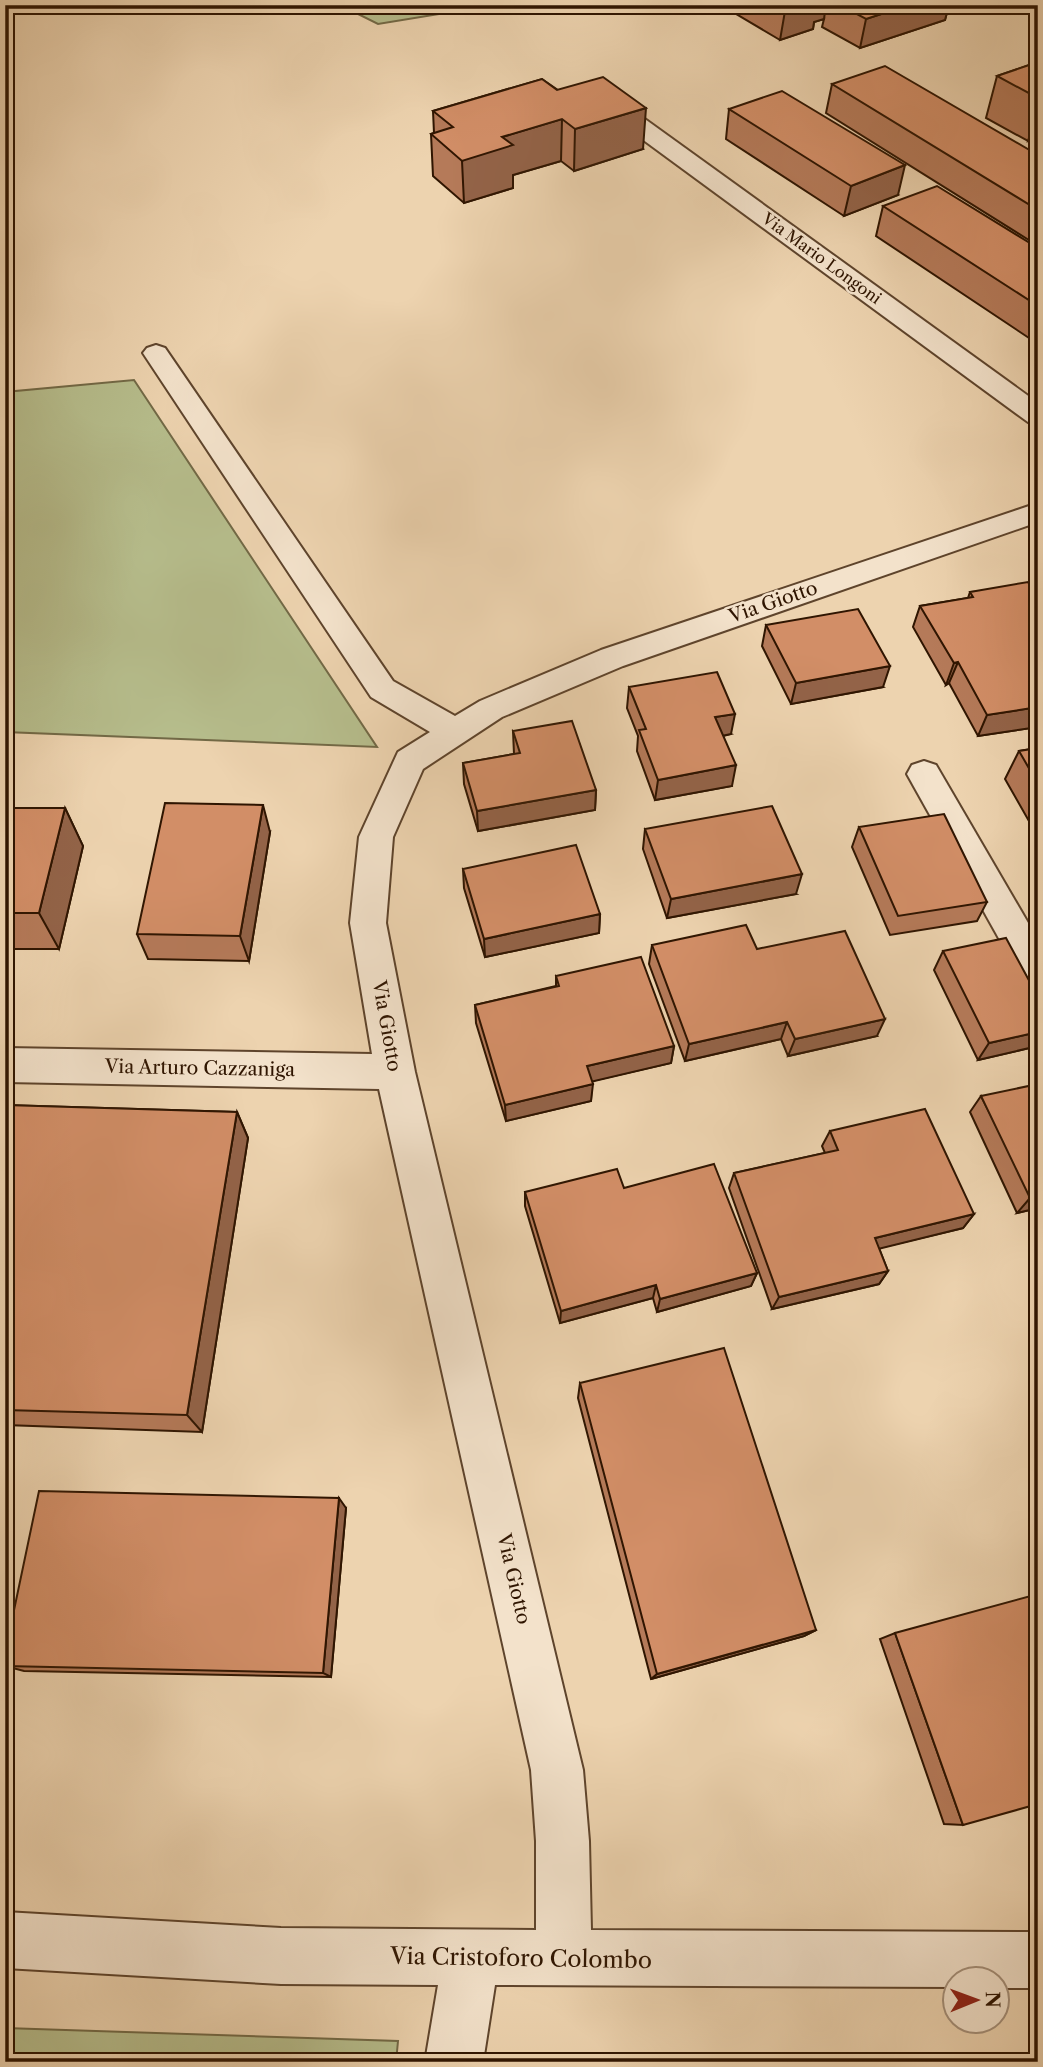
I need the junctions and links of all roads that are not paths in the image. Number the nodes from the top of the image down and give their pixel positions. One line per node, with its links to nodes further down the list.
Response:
1 (605, 101): 3 (street, Via Mario Longoni)
2 (156, 354): 5 (street)
3 (1038, 416)
4 (1038, 512): 5 (street, Via Giotto)
5 (455, 732): 9 (street, Via Giotto)
6 (924, 774): 7 (street)
7 (1038, 974)
8 (5, 1065): 9 (street, Via Arturo Cazzaniga)
9 (395, 1072): 12 (street, Via Giotto)
10 (5, 1940): 11 (street, Via Cristoforo Colombo)
11 (471, 1957): 12 (street, Via Cristoforo Colombo); 14 (street)
12 (562, 1958): 13 (street, Via Cristoforo Colombo)
13 (1038, 1960)
14 (454, 2062)

